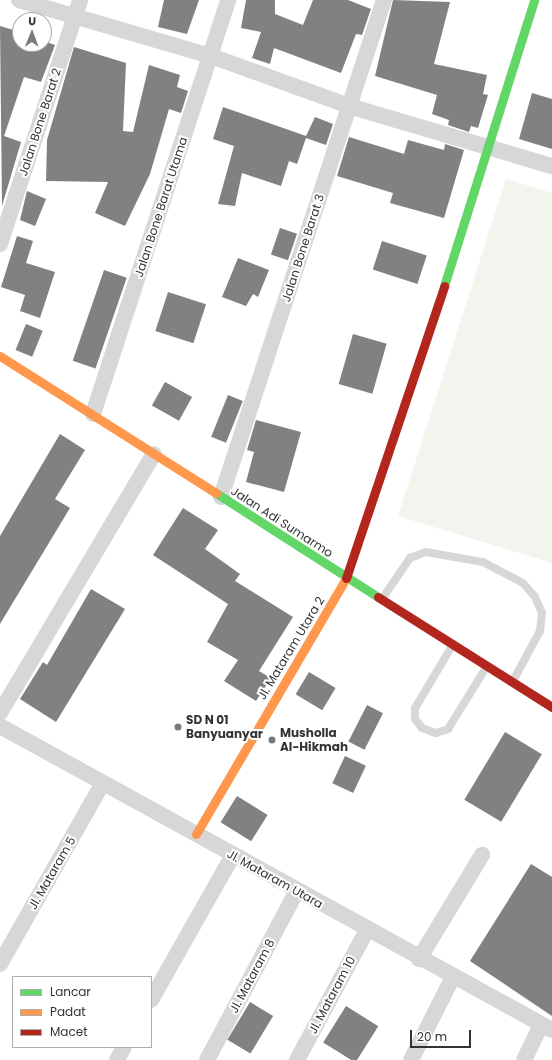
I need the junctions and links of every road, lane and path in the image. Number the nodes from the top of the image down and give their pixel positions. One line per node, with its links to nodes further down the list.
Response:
1 (19, 0): 6 (street)
2 (80, 0): 6 (street, Jalan Bone Barat 2)
3 (228, 0): 7 (street, Jalan Bone Barat Utama)
4 (384, 0): 8 (street, Jalan Bone Barat 3)
5 (534, 0): 9 (street, Jl. Mataram Utara 2)
6 (75, 18): 7 (street); 11 (street, Jalan Bone Barat 2)
7 (211, 56): 8 (street); 13 (street, Jalan Bone Barat Utama)
8 (349, 106): 9 (street); 15 (street, Jalan Bone Barat 3)
9 (490, 148): 10 (street); 16 (street, Jl. Mataram Utara 2)
10 (552, 166)
11 (0, 244)
12 (0, 356): 13 (street, Jalan Adi Sumarmo)
13 (93, 414): 14 (street, Jalan Adi Sumarmo)
14 (154, 454): 15 (street, Jalan Adi Sumarmo); 22 (street)
15 (222, 497): 16 (street, Jalan Adi Sumarmo)
16 (347, 578): 17 (street, Jalan Adi Sumarmo); 25 (street, Jl. Mataram Utara 2)
17 (382, 600): 18 (street, Jalan Adi Sumarmo); 20 (lane)
18 (453, 644): 19 (street, Jalan Adi Sumarmo); 19 (lane)
19 (487, 666): 20 (street, Jalan Adi Sumarmo)
20 (512, 682): 21 (street, Jalan Adi Sumarmo)
21 (552, 707)
22 (0, 713)
23 (0, 726): 24 (street, Jl. Mataram Utara)
24 (103, 783): 25 (street, Jl. Mataram Utara); 31 (street, Jl. Mataram 5)
25 (196, 834): 27 (street, Jl. Mataram Utara)
26 (482, 855): 30 (street)
27 (233, 856): 28 (street, Jl. Mataram Utara); 33 (street)
28 (297, 891): 29 (street, Jl. Mataram Utara); 37 (street, Jl. Mataram 8)
29 (367, 930): 30 (street, Jl. Mataram Utara); 38 (street, Jl. Mataram 10)
30 (418, 959): 32 (street, Jl. Mataram Utara)
31 (0, 964)
32 (453, 977): 34 (street, Jl. Mataram Utara); 39 (street)
33 (152, 998)
34 (547, 1027): 40 (street)
35 (123, 1048): 36 (street)
36 (117, 1060)
37 (207, 1060)
38 (297, 1060)
39 (411, 1060)
40 (524, 1060)

